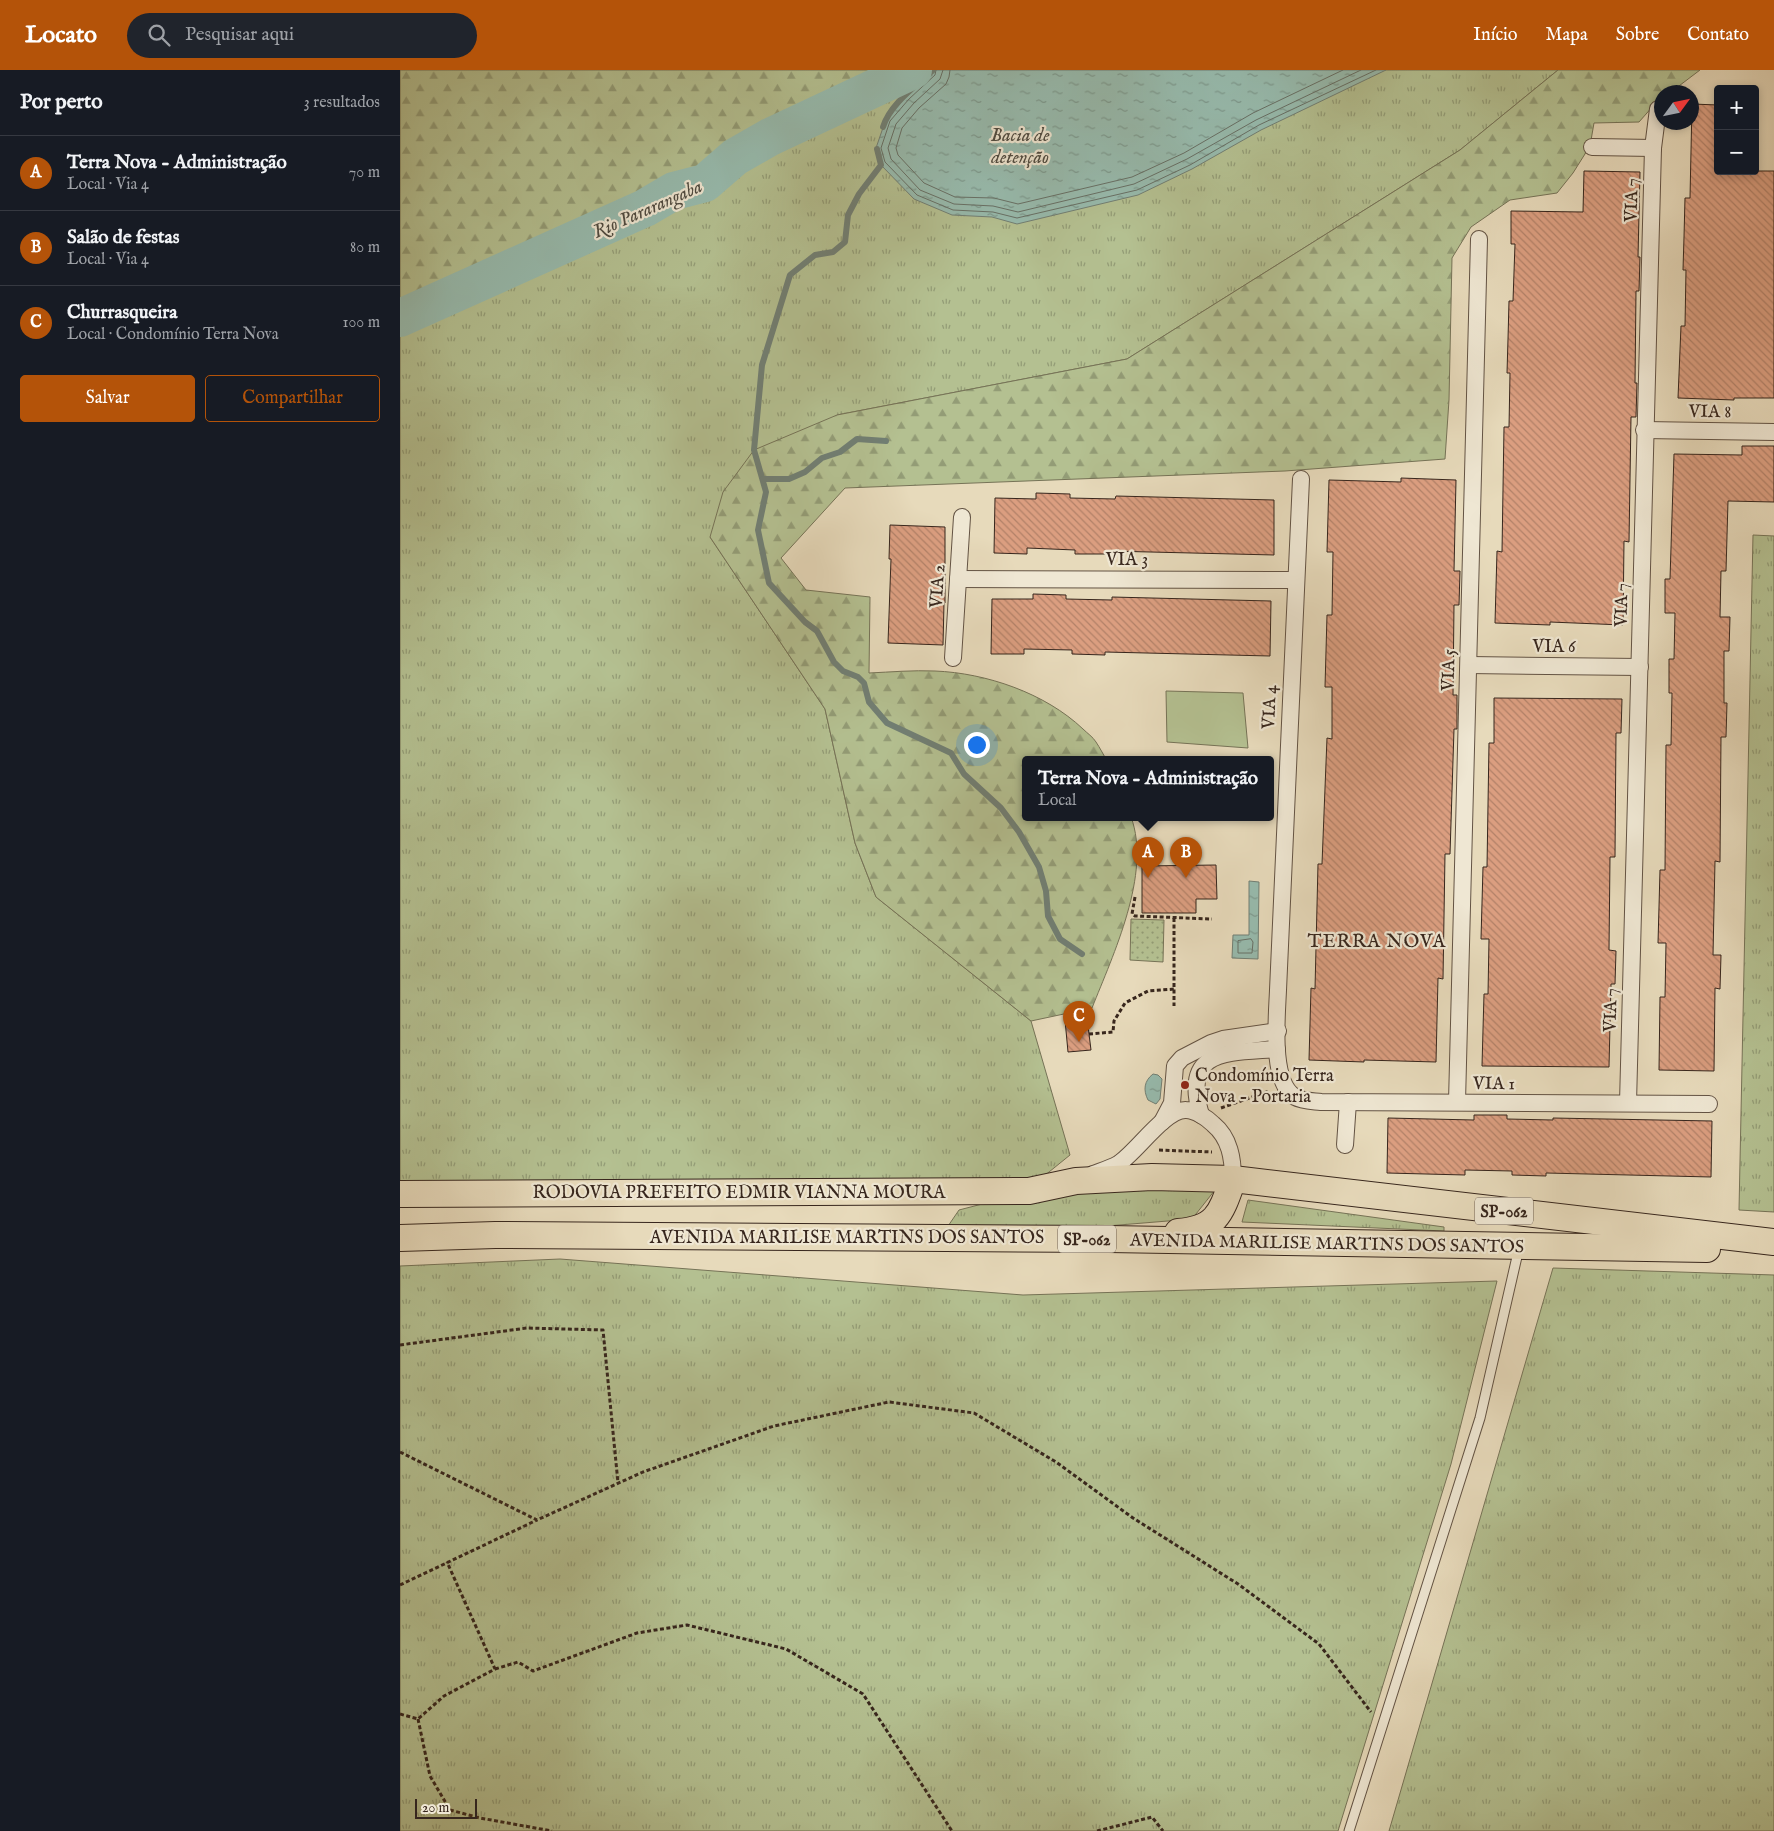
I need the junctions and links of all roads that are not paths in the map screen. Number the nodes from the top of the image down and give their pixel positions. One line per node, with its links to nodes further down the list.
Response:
1 (1655, 130): 3 (street, VIA 7)
2 (1592, 147): 3 (street)
3 (1653, 148): 5 (street, VIA 7)
4 (1479, 239): 12 (street, VIA 5)
5 (1644, 430): 6 (street, VIA 8); 13 (street, VIA 7)
6 (1774, 432)
7 (1301, 479): 10 (street, VIA 4)
8 (962, 517): 9 (street, VIA 2)
9 (958, 579): 10 (street, VIA 3); 11 (street, VIA 2)
10 (1295, 580): 14 (street, VIA 4)
11 (953, 658)
12 (1469, 665): 13 (street, VIA 6); 18 (street, VIA 5)
13 (1640, 667): 19 (street, VIA 7)
14 (1278, 1031): 15 (street, VIA 4); 22 (street)
15 (1277, 1048): 16 (street, VIA 4); 21 (street)
16 (1282, 1081): 17 (street, VIA 1)
17 (1348, 1102): 18 (street, VIA 1); 23 (street)
18 (1457, 1102): 19 (street, VIA 1)
19 (1628, 1103): 20 (street, VIA 1)
20 (1709, 1104)
21 (1209, 1114): 22 (street); 24 (street)
22 (1161, 1123): 25 (street)
23 (1345, 1145)
24 (1233, 1180): 25 (main road, AVENIDA MARILISE MARTINS DOS SANTOS / SP-062); 28 (main road); 29 (main road, AVENIDA MARILISE MARTINS DOS SANTOS / SP-062)
25 (1076, 1182): 26 (main road, RODOVIA PREFEITO EDMIR VIANNA MOURA / SP-062)
26 (400, 1194)
27 (400, 1238): 28 (main road, AVENIDA MARILISE MARTINS DOS SANTOS / SP-062)
28 (1109, 1239): 30 (main road, AVENIDA MARILISE MARTINS DOS SANTOS / SP-062)
29 (1774, 1242)
30 (1520, 1246): 31 (main road, AVENIDA MARILISE MARTINS DOS SANTOS / SP-062); 32 (lane)
31 (1774, 1251)
32 (1349, 1831)

